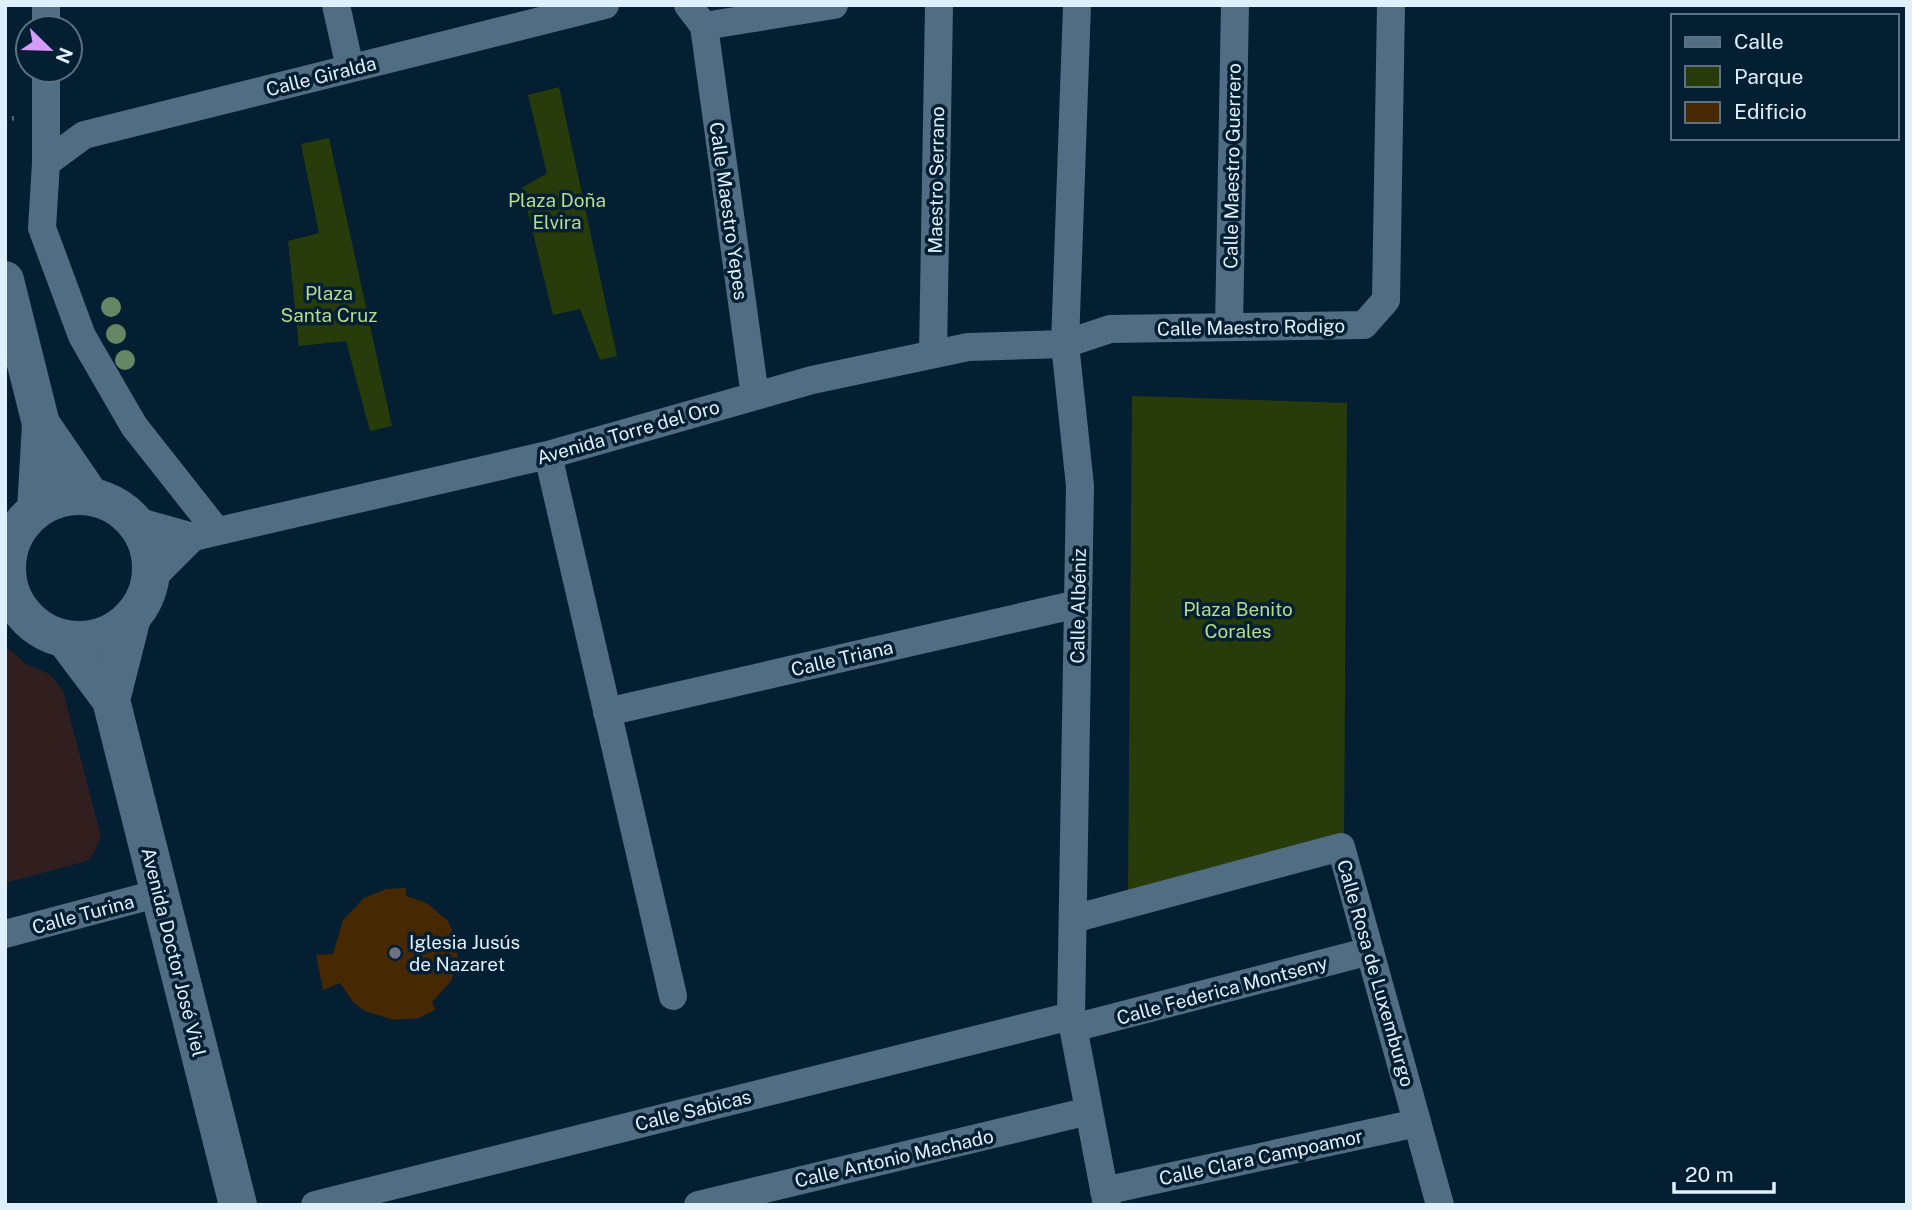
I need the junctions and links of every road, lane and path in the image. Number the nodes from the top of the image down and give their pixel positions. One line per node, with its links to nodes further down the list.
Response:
1 (336, 5): 9 (street)
2 (605, 5): 9 (street, Calle Giralda)
3 (834, 5): 8 (street, Calle Maestro Yepes)
4 (939, 5): 15 (street, Maestro Serrano)
5 (1077, 5): 14 (street, Calle Albéniz)
6 (1235, 5): 13 (street, Calle Maestro Guerrero)
7 (1391, 5): 13 (street, Calle Maestro Rodigo)
8 (696, 15): 16 (street, Calle Maestro Yepes)
9 (350, 68): 11 (street, Calle Giralda)
10 (46, 84): 11 (street)
11 (46, 163): 22 (street)
12 (5, 280): 17 (street)
13 (1229, 327): 14 (street, Calle Maestro Rodigo)
14 (1065, 344): 15 (street, Avenida Torre del Oro); 24 (street, Calle Albéniz)
15 (933, 354): 16 (street, Avenida Torre del Oro)
16 (755, 396): 18 (street, Avenida Torre del Oro)
17 (41, 424): 19 (street); 20 (street)
18 (548, 456): 22 (street, Avenida Torre del Oro); 28 (street)
19 (91, 497): 20 (street); 21 (street)
20 (36, 510): 26 (street)
21 (132, 520): 22 (street, Avenida Torre del Oro); 23 (street)
22 (204, 534): 23 (street)
23 (149, 580): 25 (street)
24 (1078, 604): 28 (street, Calle Triana); 30 (street, Calle Albéniz)
25 (132, 617): 26 (street); 27 (street, Avenida Doctor José Viel)
26 (66, 639): 27 (street, Avenida Doctor José Viel)
27 (111, 699): 29 (street, Avenida Doctor José Viel)
28 (607, 712): 33 (street)
29 (160, 893): 31 (street, Calle Turina); 38 (street, Avenida Doctor José Viel)
30 (1073, 919): 32 (street, Calle Rosa de Luxemburgo); 34 (street, Calle Albéniz)
31 (5, 934)
32 (1370, 951): 34 (street, Calle Federica Montseny); 36 (street, Calle Rosa de Luxemburgo)
33 (673, 996)
34 (1072, 1022): 35 (street, Calle Albéniz); 39 (street, Calle Sabicas)
35 (1089, 1111): 37 (street, Calle Albéniz); 40 (street, Calle Antonio Machado)
36 (1418, 1123): 37 (street, Calle Clara Campoamor); 41 (street, Calle Rosa de Luxemburgo)
37 (1105, 1198)
38 (238, 1205)
39 (315, 1205)
40 (698, 1205)
41 (1440, 1205)

